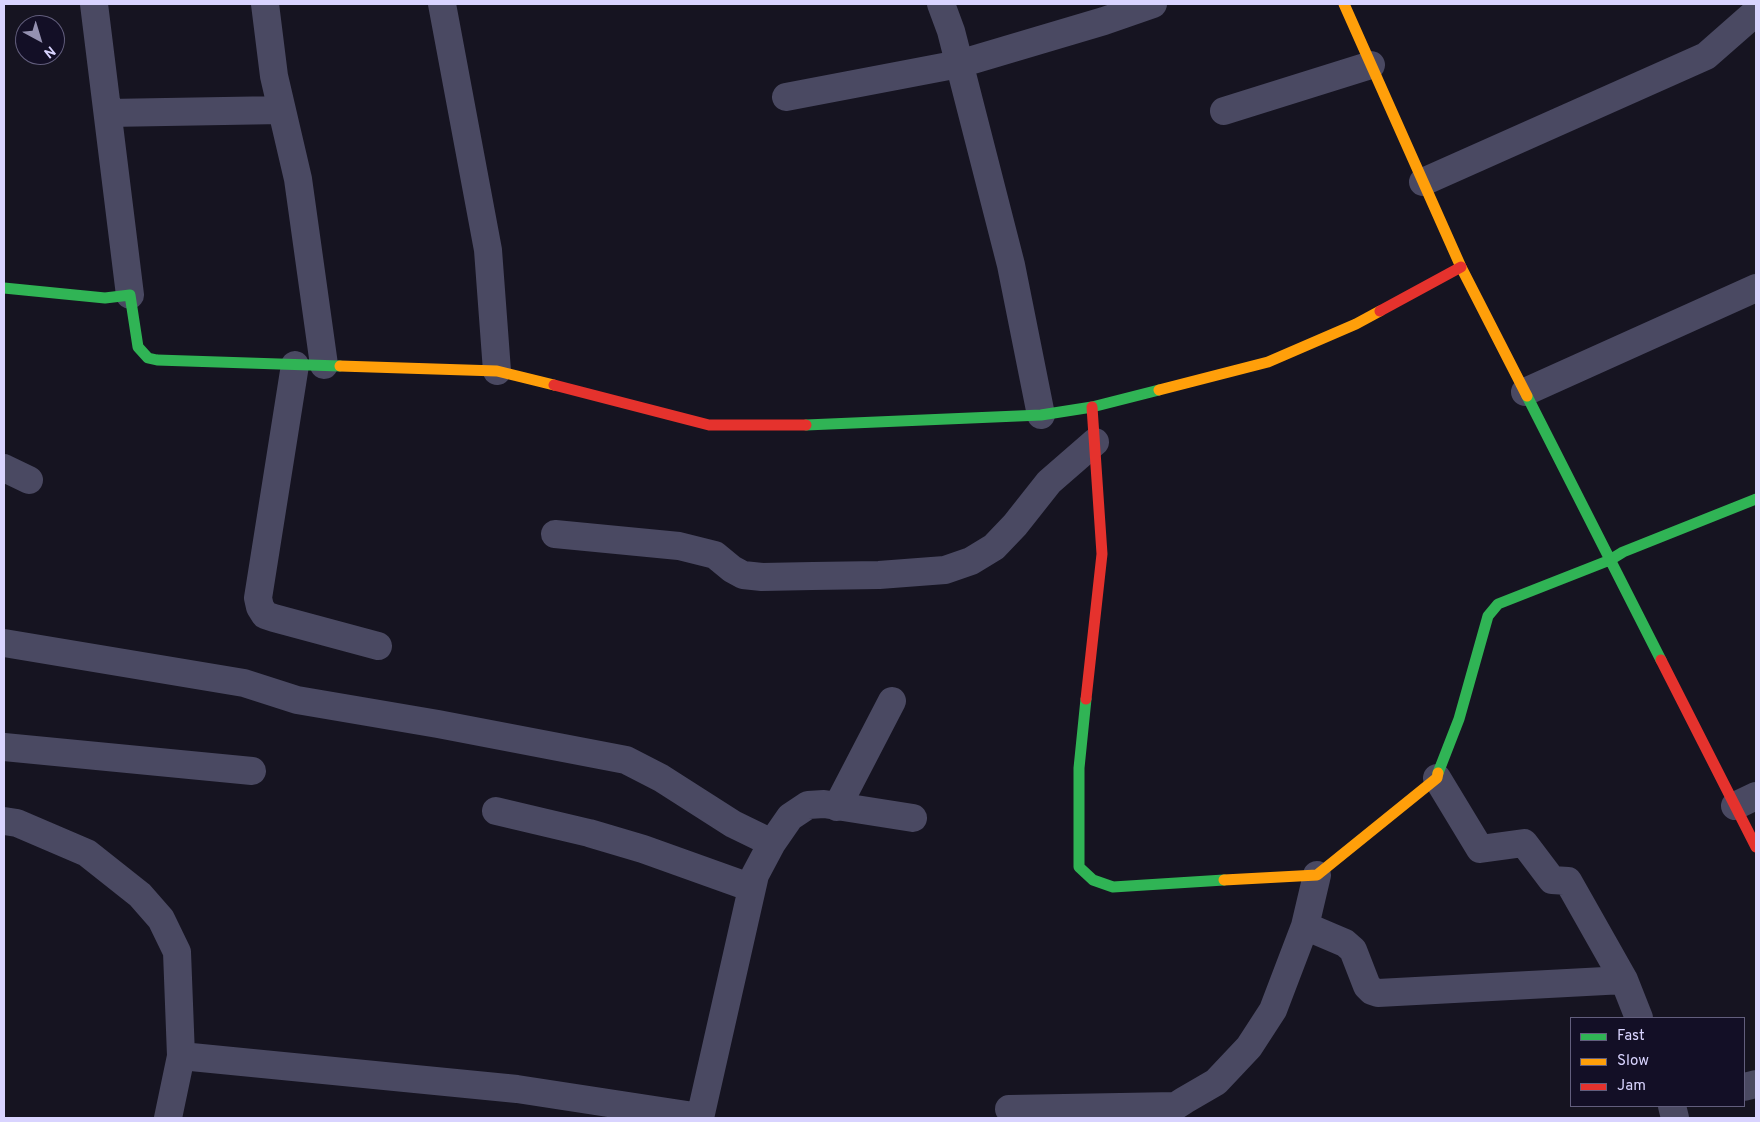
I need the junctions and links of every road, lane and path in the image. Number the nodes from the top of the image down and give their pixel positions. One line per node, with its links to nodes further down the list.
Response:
1 (94, 4): 13 (street)
2 (265, 4): 11 (street)
3 (442, 4): 21 (street)
4 (942, 4): 8 (street)
5 (1153, 4): 8 (street)
6 (1344, 4): 9 (street)
7 (1756, 12): 14 (street)
8 (959, 64): 10 (street); 24 (street)
9 (1371, 65): 12 (street); 14 (street)
10 (786, 97)
11 (282, 110): 13 (street); 20 (street)
12 (1224, 111)
13 (108, 113): 18 (street)
14 (1423, 182): 15 (street)
15 (1461, 268): 22 (street); 23 (street)
16 (4, 288): 18 (street)
17 (1756, 288): 22 (street)
18 (130, 295): 19 (street)
19 (295, 364): 20 (street); 32 (street)
20 (324, 365): 21 (street)
21 (497, 371): 24 (street)
22 (1524, 392): 30 (street)
23 (1092, 406): 24 (street); 25 (street)
24 (1041, 415)
25 (1095, 442): 29 (street); 44 (street)
26 (4, 468): 27 (street)
27 (29, 480)
28 (1756, 499): 30 (street)
29 (555, 534)
30 (1610, 560): 36 (street); 37 (street)
31 (4, 643): 42 (street)
32 (378, 646)
33 (892, 701): 38 (street)
34 (4, 747): 35 (street)
35 (252, 772)
36 (1437, 778): 44 (street); 47 (street)
37 (1746, 801): 43 (street)
38 (837, 807): 40 (street); 42 (street)
39 (496, 811): 45 (street)
40 (913, 818)
41 (4, 821): 49 (street)
42 (772, 843): 45 (street)
43 (1756, 847)
44 (1317, 875): 46 (street)
45 (752, 888): 53 (street)
46 (1305, 926): 47 (street); 51 (street)
47 (1624, 980): 48 (street)
48 (1639, 1017)
49 (181, 1056): 52 (street); 53 (street)
50 (1009, 1109): 51 (street)
51 (1166, 1112)
52 (168, 1118)
53 (700, 1118)

